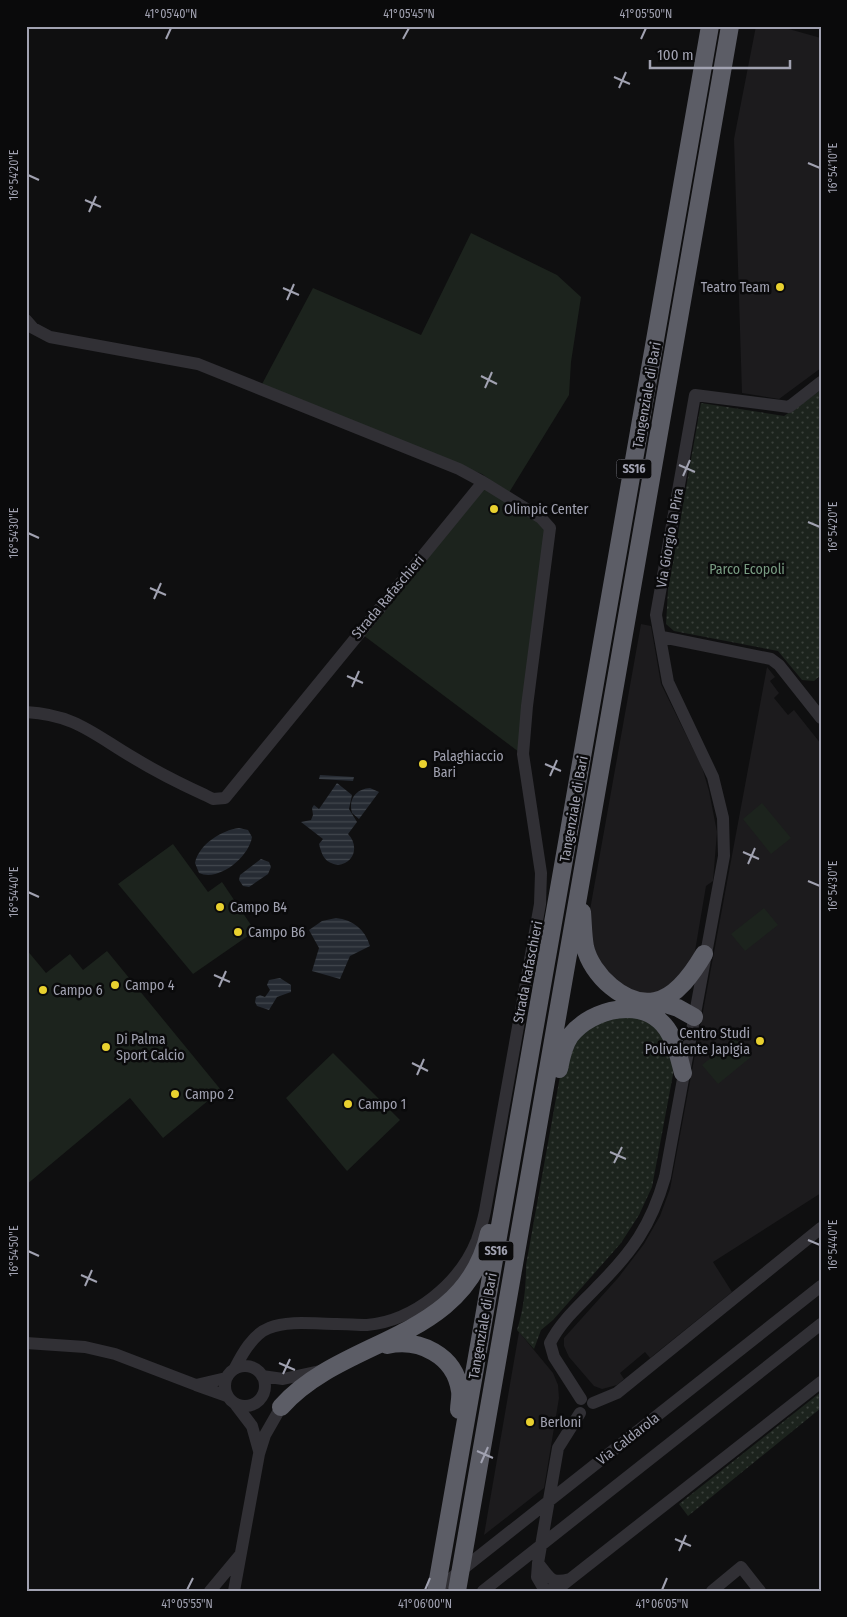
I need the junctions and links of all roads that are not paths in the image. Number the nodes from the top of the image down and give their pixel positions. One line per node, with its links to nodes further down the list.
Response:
1 (710, 26): 15 (highway, Tangenziale di Bari / SS16)
2 (730, 26): 9 (highway, Tangenziale di Bari / SS16)
3 (26, 320): 5 (street, Strada Rafaschieri)
4 (821, 382): 6 (street, Via Giorgio la Pira)
5 (483, 482): 7 (street, Strada Rafaschieri); 20 (street, Strada Rafaschieri)
6 (662, 637): 8 (street); 10 (street)
7 (26, 712)
8 (821, 718)
9 (580, 888): 11 (highway); 16 (highway, Tangenziale di Bari / SS16)
10 (704, 954): 11 (highway); 12 (street)
11 (656, 1001): 12 (highway)
12 (694, 1016): 13 (highway); 14 (street)
13 (658, 1020): 14 (highway); 16 (highway)
14 (683, 1073): 30 (street)
15 (513, 1159): 22 (highway); 34 (highway, Tangenziale di Bari / SS16)
16 (532, 1163): 41 (highway, Tangenziale di Bari / SS16)
17 (821, 1228): 30 (street)
18 (821, 1286): 40 (street, Via Caldarola)
19 (821, 1324): 42 (street, Via Caldarola)
20 (257, 1336): 23 (street); 25 (street)
21 (26, 1342): 28 (street)
22 (377, 1346): 24 (highway); 34 (highway)
23 (235, 1368): 25 (street); 26 (street)
24 (329, 1369): 25 (street); 32 (highway)
25 (260, 1376): 31 (street); 32 (street)
26 (226, 1378): 28 (street); 29 (street)
27 (821, 1382): 37 (street)
28 (196, 1385): 29 (street)
29 (232, 1400): 31 (street); 33 (street)
30 (587, 1401): 36 (street)
31 (257, 1402): 32 (street)
32 (281, 1407): 33 (street)
33 (259, 1454): 35 (street)
34 (454, 1480): 40 (highway, Tangenziale di Bari / SS16)
35 (241, 1554): 38 (street); 39 (street)
36 (538, 1563): 37 (street); 43 (street)
37 (570, 1579): 44 (street)
38 (234, 1590)
39 (210, 1591)
40 (436, 1591)
41 (457, 1591)
42 (483, 1591)
43 (551, 1591)
44 (555, 1591)
45 (712, 1591): 46 (street)
46 (760, 1591)

